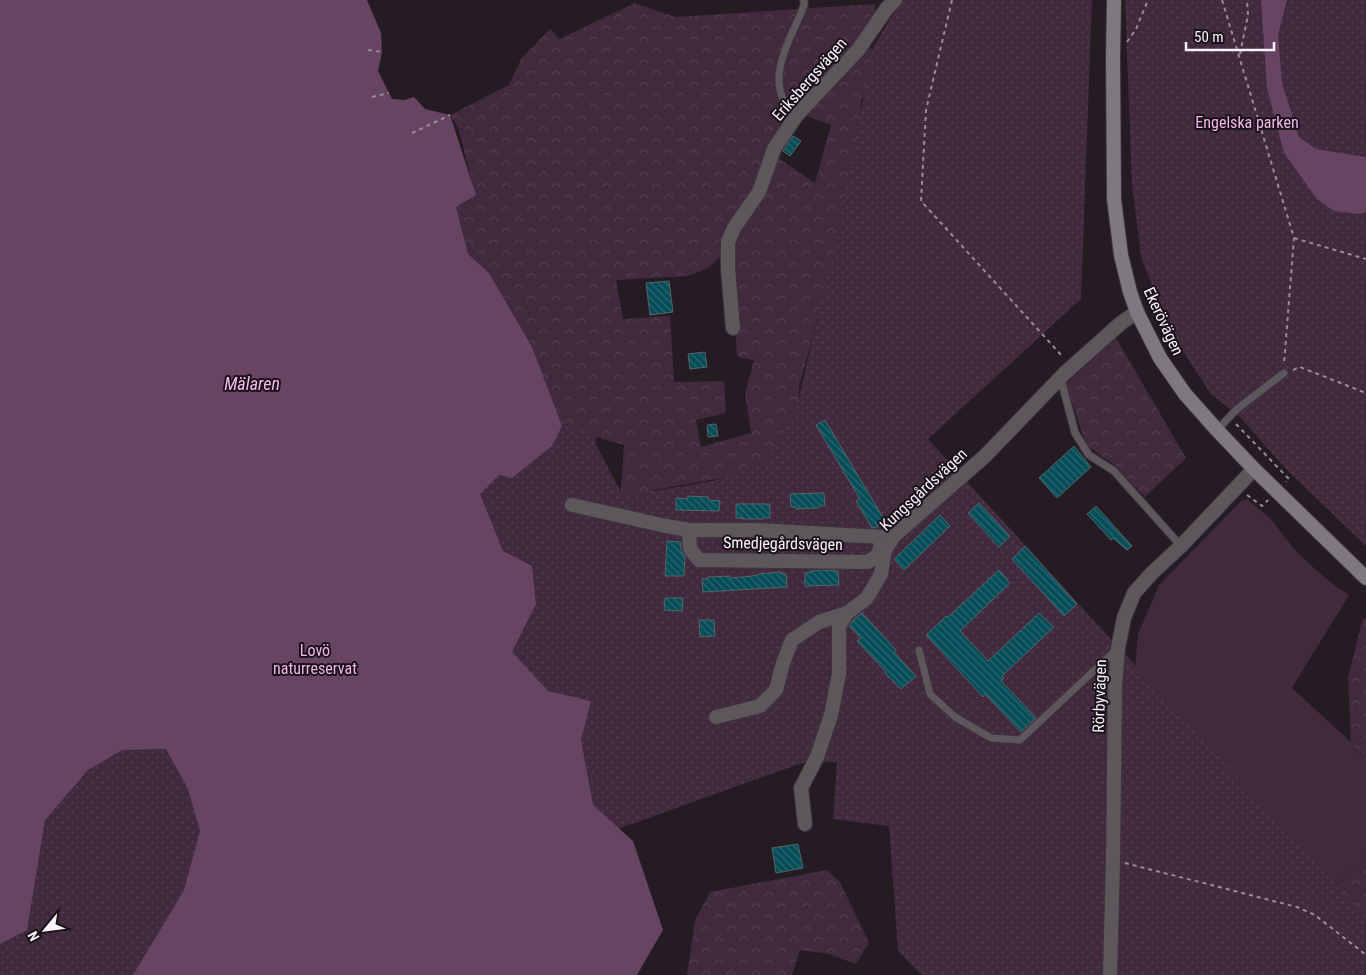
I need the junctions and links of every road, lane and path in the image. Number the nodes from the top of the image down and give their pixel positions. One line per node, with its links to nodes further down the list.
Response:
1 (804, 0): 15 (lane)
2 (895, 0): 15 (street, Eriksbergsvägen)
3 (952, 0): 21 (path)
4 (1114, 0): 19 (main road, Ekerövägen)
5 (1148, 0): 8 (path)
6 (1222, 0): 11 (path)
7 (1246, 0): 11 (path)
8 (1126, 35)
9 (368, 50): 10 (path)
10 (382, 52)
11 (1240, 56): 17 (path)
12 (389, 93): 13 (path)
13 (372, 97)
14 (450, 115): 16 (path)
15 (796, 116): 20 (street, Eriksbergsvägen)
16 (412, 134)
17 (1294, 238): 18 (path); 22 (path)
18 (1366, 259)
19 (1137, 312): 21 (street, Kungsgårdsvägen); 26 (main road, Ekerövägen)
20 (733, 328)
21 (1072, 367): 23 (street, Kungsgårdsvägen)
22 (1284, 374): 24 (path); 25 (lane)
23 (1060, 378): 33 (street, Kungsgårdsvägen); 34 (lane)
24 (1366, 393)
25 (1230, 417): 26 (lane); 28 (path)
26 (1217, 430): 27 (main road, Ekerövägen)
27 (1254, 469): 29 (street, Rörbyvägen); 35 (main road, Ekerövägen)
28 (1289, 479)
29 (1238, 487): 31 (path); 34 (street, Rörbyvägen)
30 (572, 505): 32 (street, Smedjegårdsvägen)
31 (1262, 506)
32 (689, 530): 33 (street, Smedjegårdsvägen); 33 (street, Smedjegårdsvägen)
33 (888, 536): 36 (street, Kungsgårdsvägen)
34 (1180, 546): 37 (street, Rörbyvägen)
35 (1366, 578)
36 (847, 613): 39 (street); 40 (street)
37 (1118, 648): 38 (lane); 41 (street, Rörbyvägen)
38 (919, 650)
39 (716, 717)
40 (805, 824)
41 (1113, 860): 42 (path); 43 (street, Rörbyvägen)
42 (1366, 955)
43 (1110, 975)

